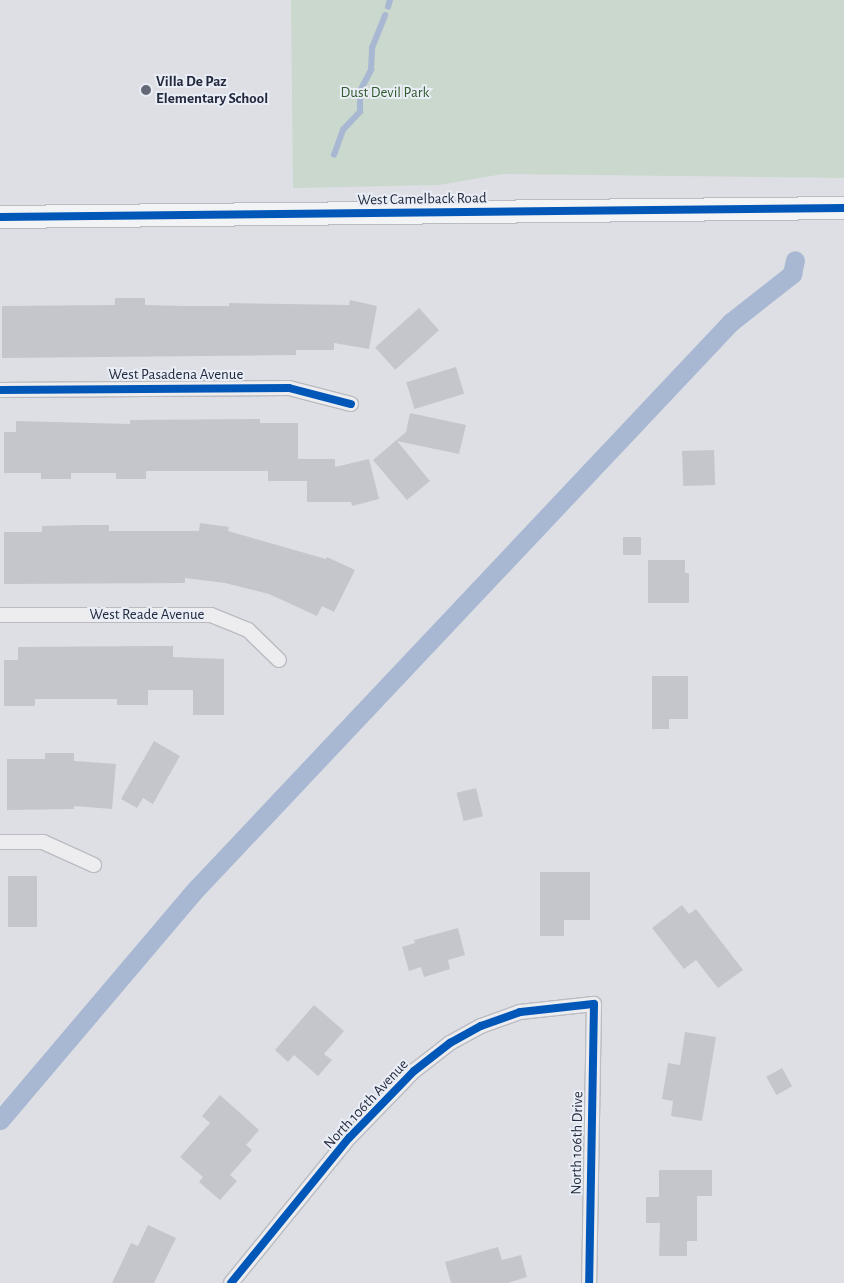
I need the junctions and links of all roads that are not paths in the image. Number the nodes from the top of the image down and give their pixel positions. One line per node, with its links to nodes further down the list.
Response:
1 (844, 208): 2 (main road, West Camelback Road)
2 (0, 217)
3 (0, 390): 4 (street, West Pasadena Avenue)
4 (351, 404)
5 (0, 615): 6 (street, West Reade Avenue)
6 (279, 660)
7 (0, 842): 8 (street)
8 (94, 865)
9 (594, 1004): 10 (street, North 106th Avenue); 11 (street, North 106th Drive)
10 (231, 1283)
11 (589, 1283)

